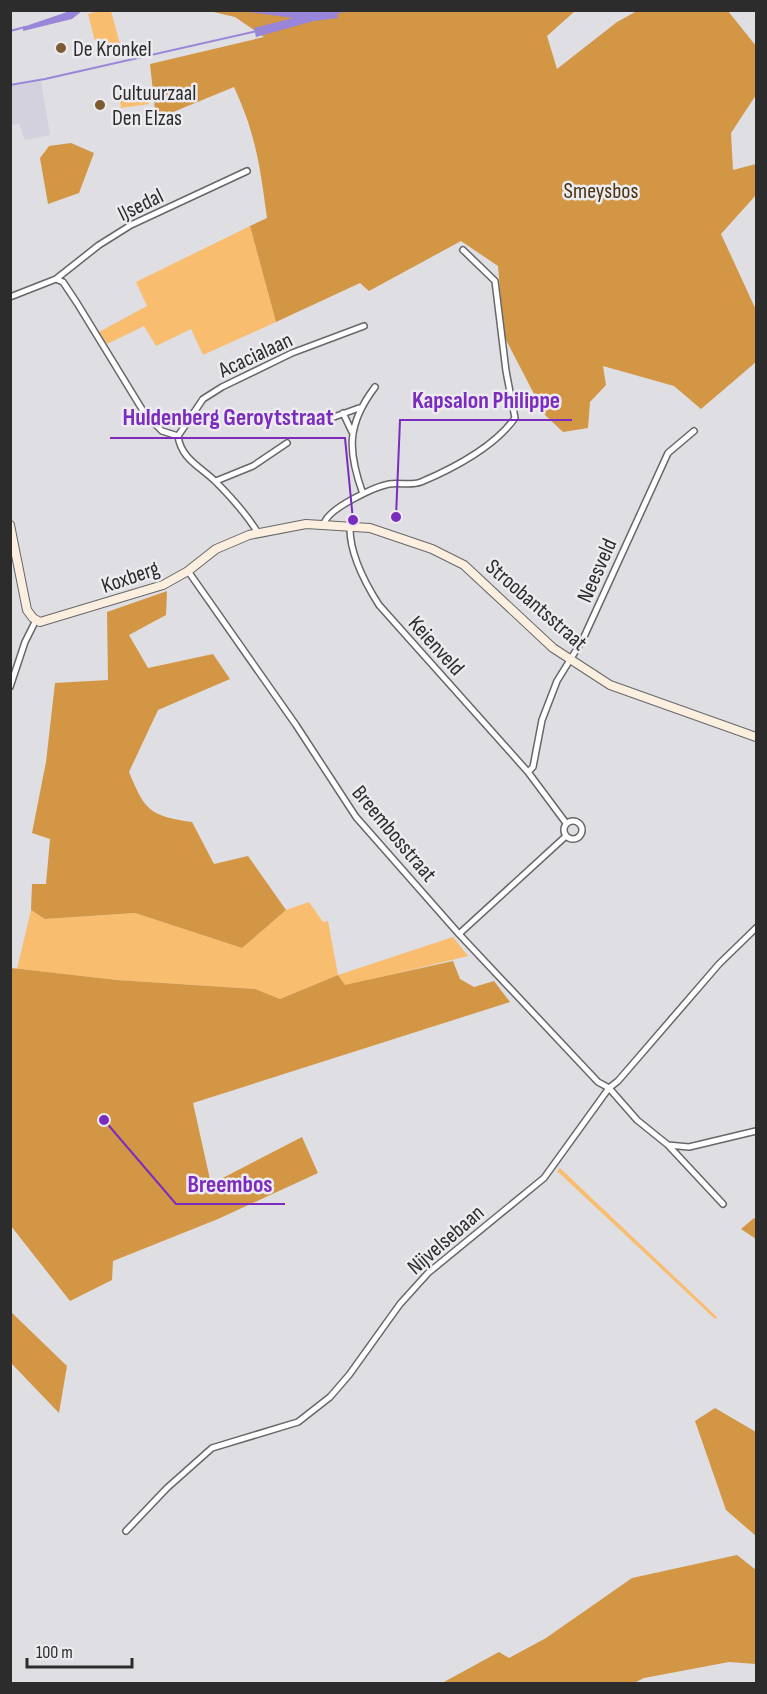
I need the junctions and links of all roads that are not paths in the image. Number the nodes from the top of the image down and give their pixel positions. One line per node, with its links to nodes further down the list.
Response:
1 (247, 171): 3 (street, IJsedal)
2 (463, 250): 15 (street)
3 (56, 279): 4 (street, IJsedal); 12 (street)
4 (10, 297)
5 (364, 326): 12 (street, Acacialaan)
6 (375, 387): 7 (street)
7 (359, 408): 8 (street); 11 (street)
8 (343, 413): 9 (street); 11 (street)
9 (317, 423)
10 (694, 431): 22 (street, Neesveld)
11 (352, 432): 15 (street)
12 (177, 436): 14 (street)
13 (287, 443): 14 (street)
14 (216, 481): 19 (street)
15 (363, 494): 16 (street)
16 (324, 524): 18 (street, Stroobantsstraat); 19 (street, Koxberg)
17 (10, 525): 21 (street)
18 (351, 525): 22 (street, Stroobantsstraat); 25 (street, Keienveld)
19 (258, 533): 20 (street, Koxberg)
20 (188, 571): 21 (street, Koxberg); 29 (street, Breembosstraat)
21 (36, 620): 23 (street)
22 (570, 661): 24 (street, Stroobantsstraat); 25 (street, Neesveld)
23 (10, 687)
24 (756, 737)
25 (528, 772): 26 (street)
26 (566, 823): 27 (street); 27 (street)
27 (566, 836): 29 (street)
28 (756, 928): 30 (street, Nijvelsebaan)
29 (459, 934): 30 (street, Breembosstraat)
30 (609, 1088): 32 (street, Breembosstraat); 34 (street, Nijvelsebaan)
31 (756, 1131): 32 (street)
32 (668, 1145): 33 (street, Breembosstraat)
33 (723, 1204)
34 (126, 1531)

